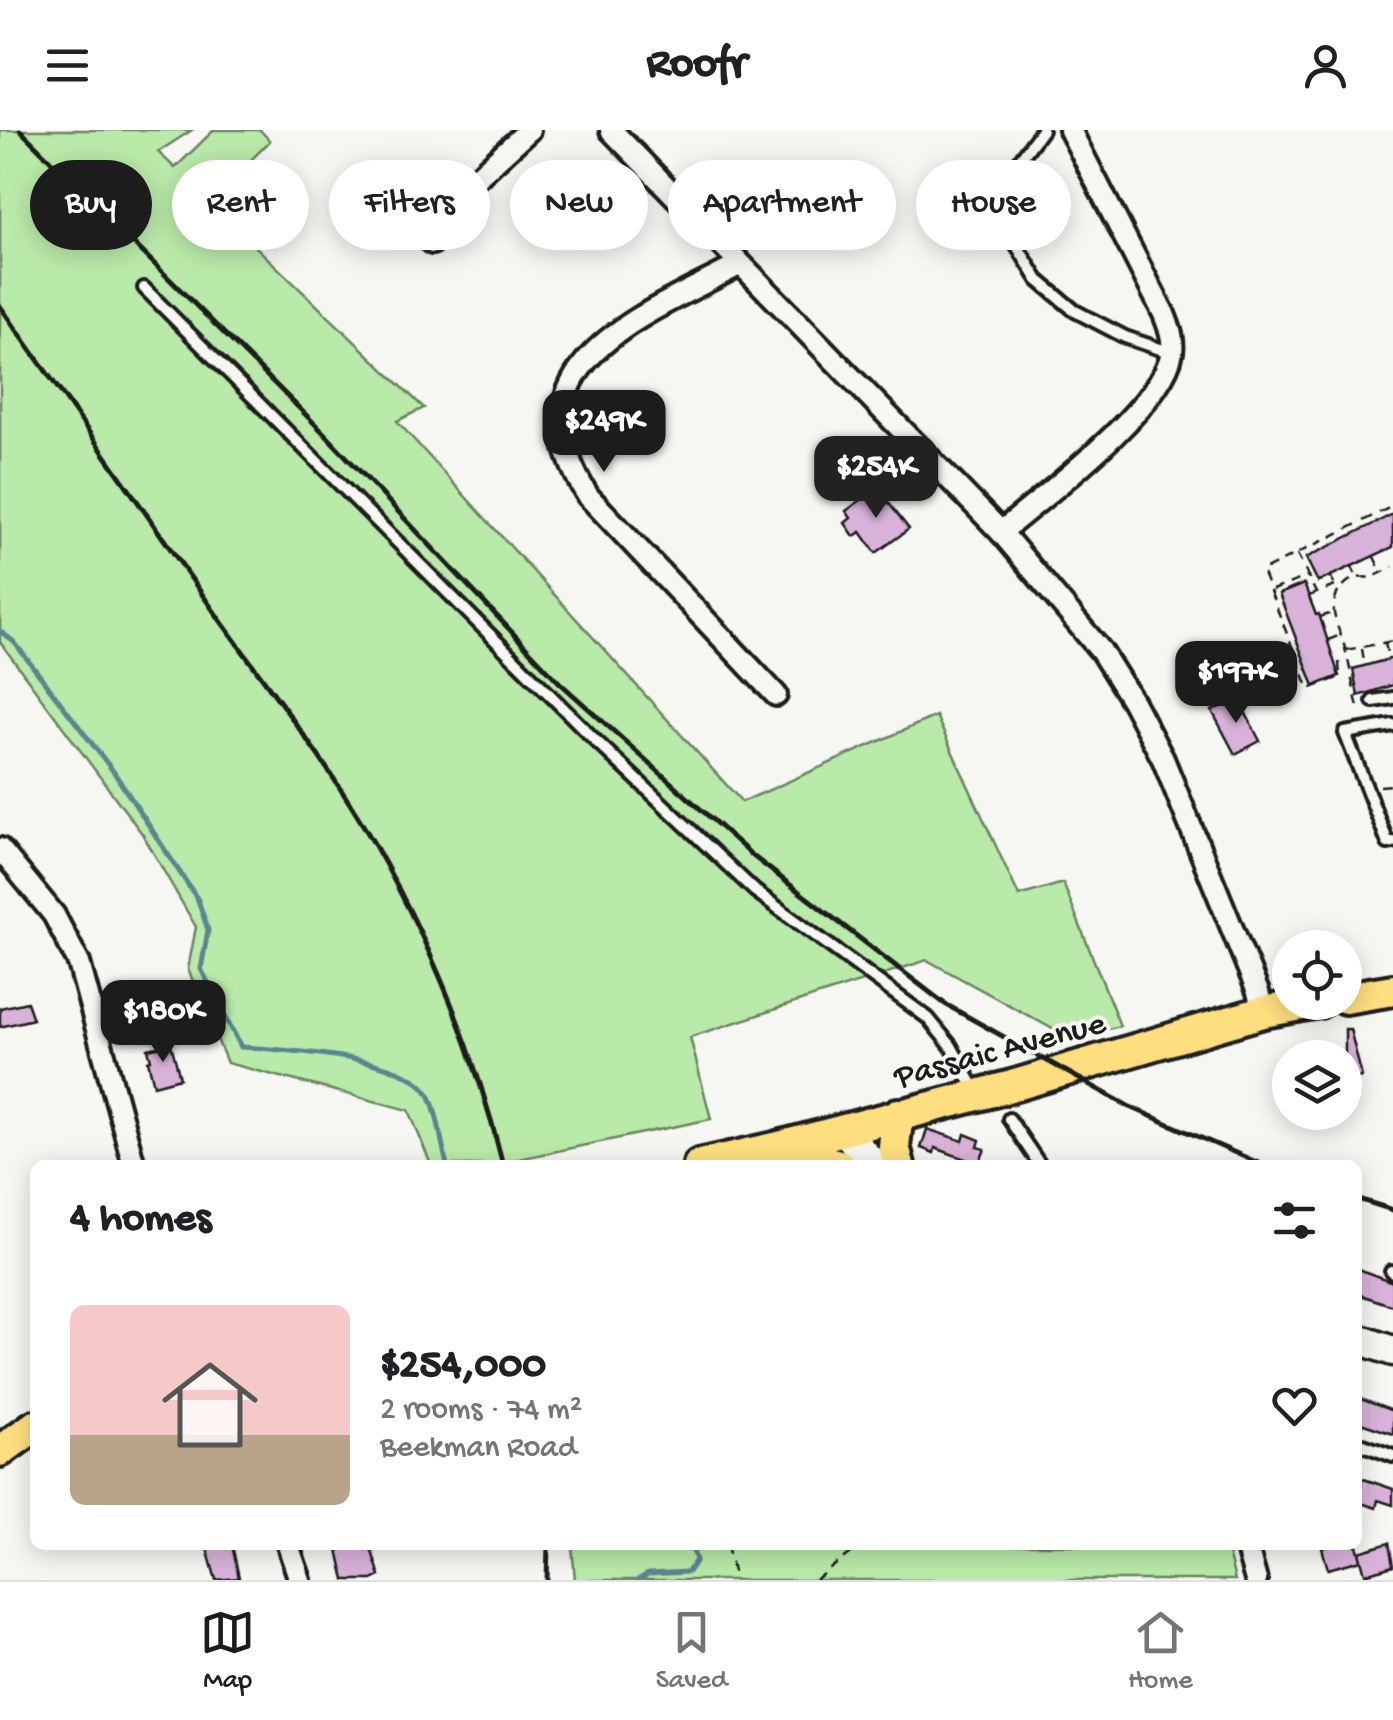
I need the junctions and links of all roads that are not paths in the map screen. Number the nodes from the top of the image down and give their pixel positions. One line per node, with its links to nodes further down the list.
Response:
1 (529, 130): 5 (street)
2 (611, 130): 6 (street)
3 (1042, 130): 8 (lane)
4 (1070, 130): 8 (street)
5 (490, 166)
6 (738, 265): 9 (street); 10 (street)
7 (144, 288): 20 (lane)
8 (1172, 353): 9 (street)
9 (1001, 532): 19 (street)
10 (776, 694)
11 (1393, 698): 12 (lane)
12 (1373, 702)
13 (1393, 725): 14 (lane)
14 (1393, 842)
15 (0, 849): 25 (street)
16 (1393, 990): 17 (main road)
17 (1362, 995)
18 (1272, 1010): 19 (main road, Passaic Avenue)
19 (1263, 1012): 20 (main road, Passaic Avenue)
20 (978, 1094): 21 (main road, Passaic Avenue)
21 (898, 1114): 23 (main road, Passaic Avenue); 29 (main road)
22 (1009, 1119): 30 (lane)
23 (844, 1130): 24 (main road, Passaic Avenue); 28 (street)
24 (775, 1148): 26 (main road, Passaic Avenue); 27 (main road)
25 (133, 1160)
26 (721, 1160)
27 (821, 1160)
28 (872, 1160)
29 (898, 1160)
30 (1037, 1160)
31 (1362, 1340): 32 (street)
32 (1393, 1352)
33 (30, 1430): 35 (main road)
34 (1362, 1445): 36 (lane)
35 (0, 1451)
36 (1393, 1456)
37 (290, 1550): 39 (street)
38 (1247, 1550): 40 (street)
39 (300, 1580)
40 (1256, 1580)

